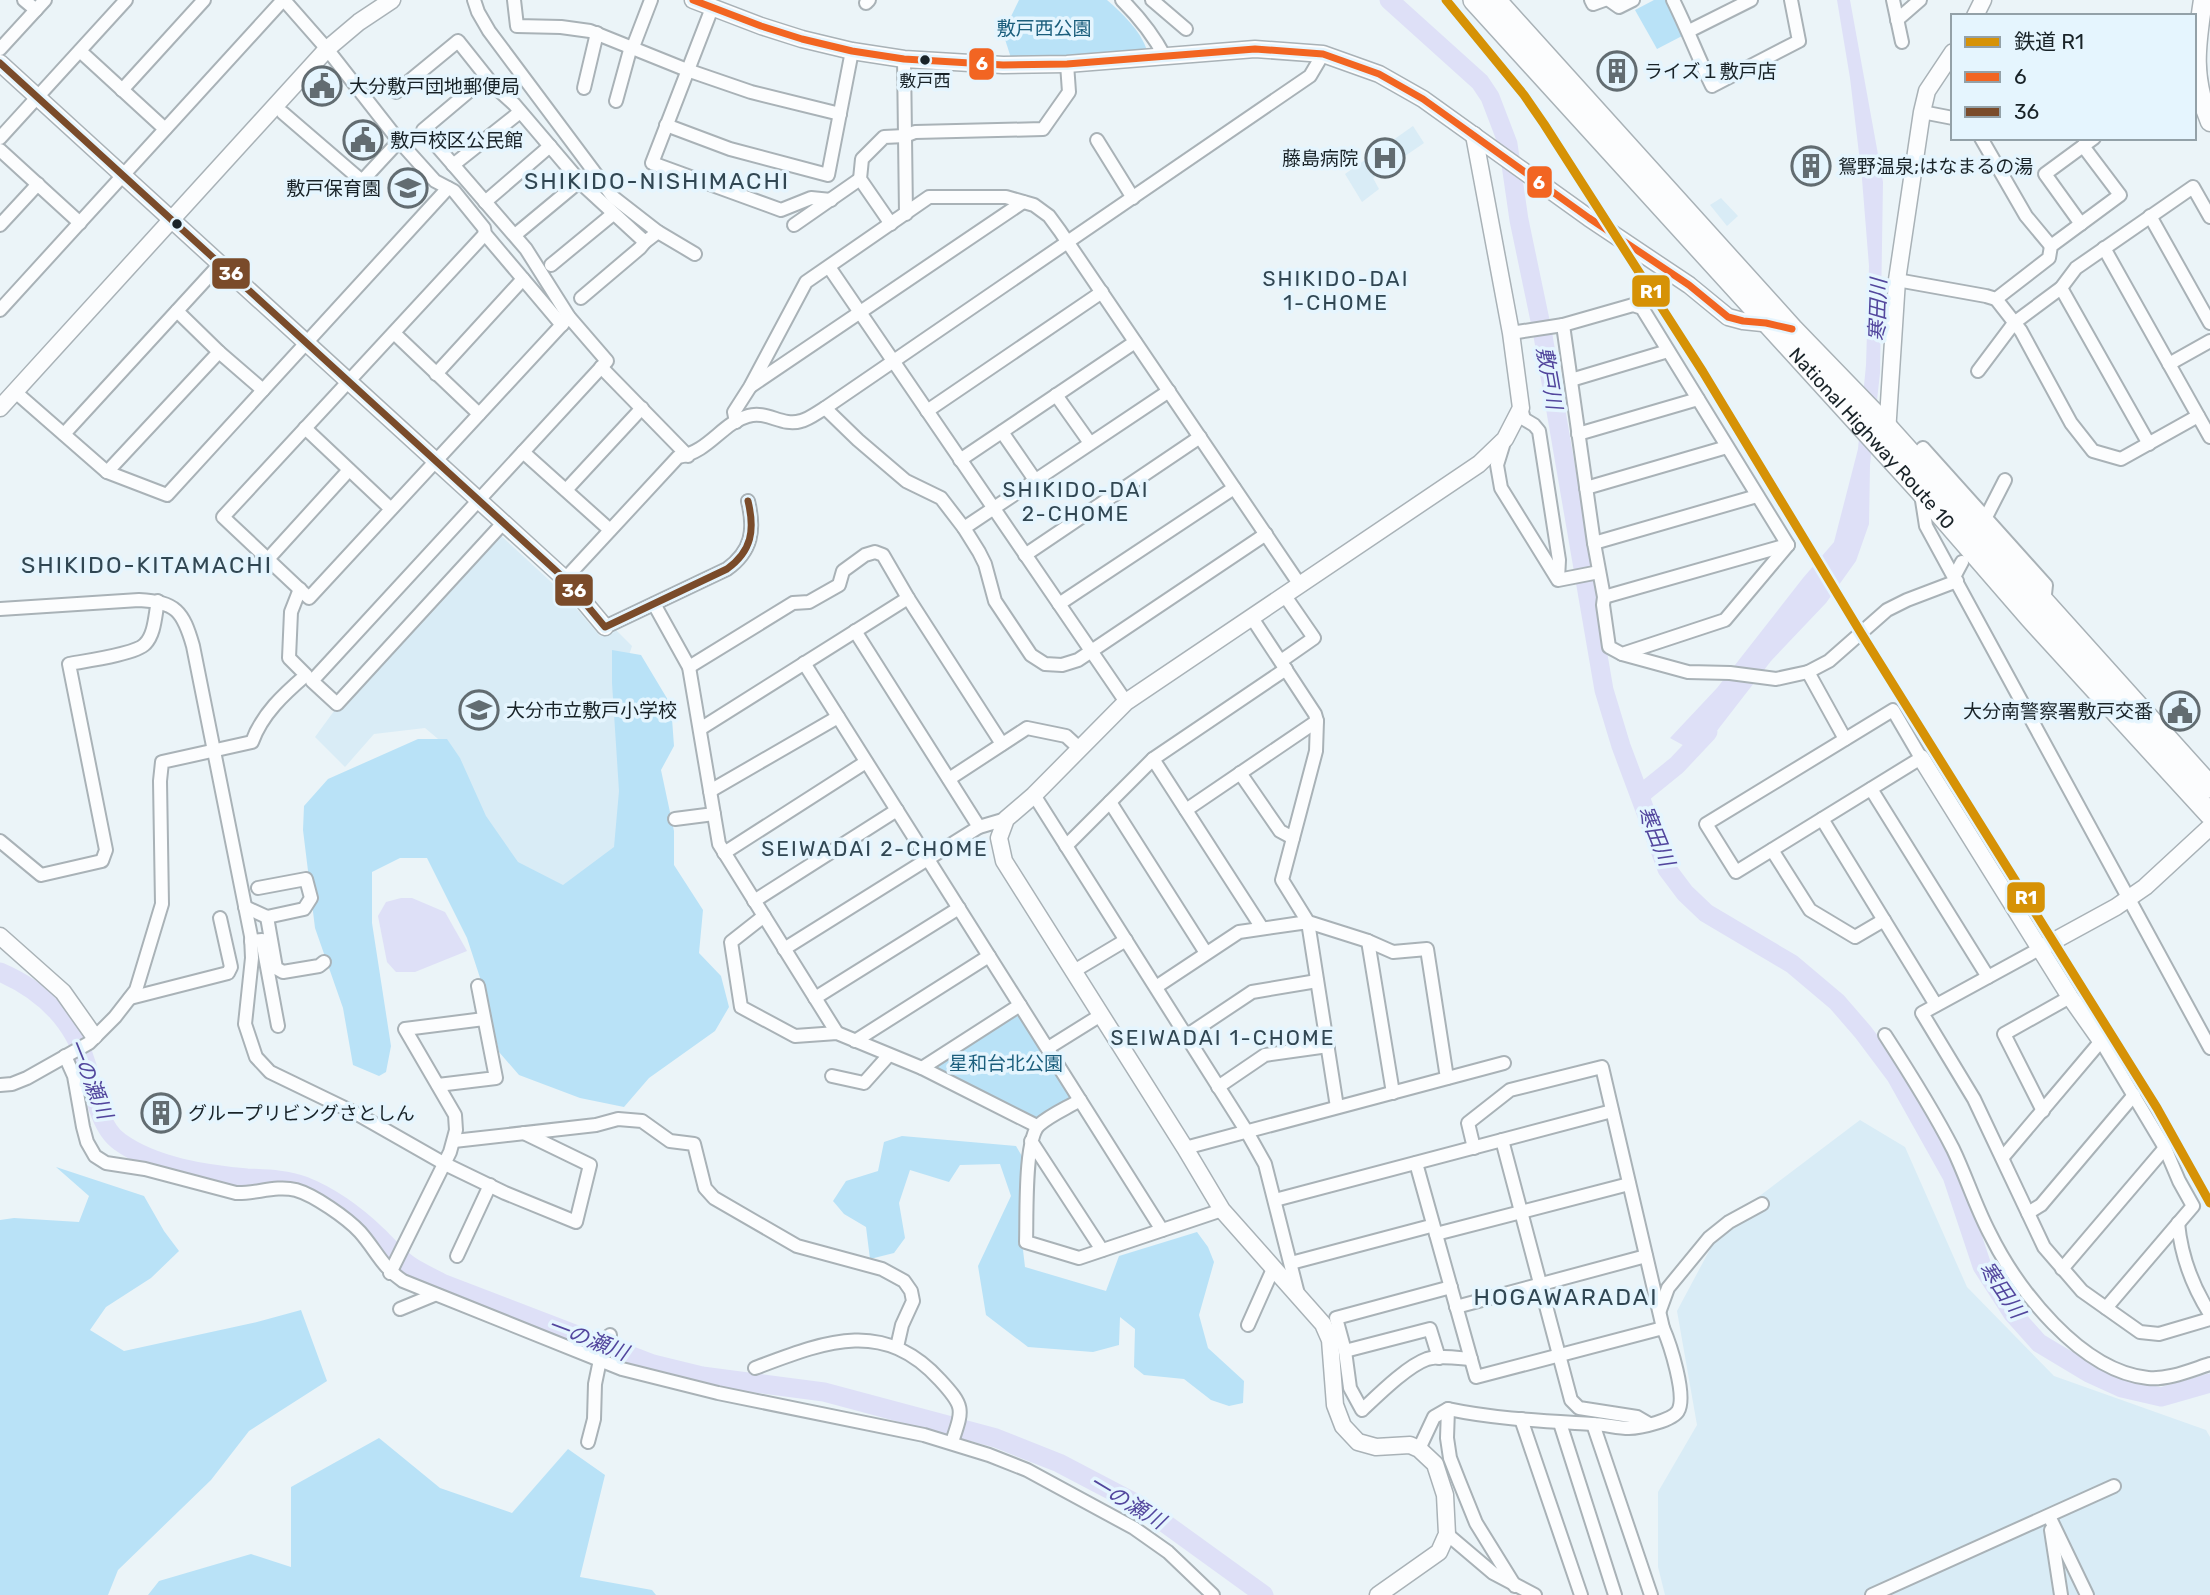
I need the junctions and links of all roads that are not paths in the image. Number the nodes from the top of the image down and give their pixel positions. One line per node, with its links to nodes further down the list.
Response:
1 (24, 0): 25 (street)
2 (45, 0): 25 (street)
3 (126, 0): 34 (street)
4 (204, 0): 47 (street)
5 (284, 0): 33 (street); 58 (street)
6 (392, 0): 33 (street)
7 (474, 0): 88 (street)
8 (514, 0): 29 (street)
9 (651, 0): 31 (street)
10 (693, 0): 24 (street)
11 (1122, 0): 38 (street)
12 (1474, 0): 109 (highway, National Highway Route 10)
13 (1495, 0): 113 (highway, National Highway Route 10)
14 (1591, 0): 15 (street)
15 (1606, 0): 16 (street)
16 (1633, 0)
17 (1672, 0): 28 (street)
18 (1751, 0): 28 (street)
19 (1791, 0): 28 (street)
20 (1893, 0): 26 (street)
21 (1920, 0): 26 (street)
22 (2203, 0): 37 (main road)
23 (1161, 2): 27 (street)
24 (712, 8): 35 (street); 43 (street)
25 (36, 10): 32 (street)
26 (1897, 20): 30 (street)
27 (1186, 29)
28 (1689, 31)
29 (597, 33): 31 (street); 46 (street)
30 (1902, 42)
31 (633, 47): 43 (street); 50 (street)
32 (0, 49)
33 (327, 49): 64 (street); 82 (street)
34 (80, 51): 47 (street); 49 (street)
35 (852, 51): 39 (street); 54 (street)
36 (1323, 54): 38 (street); 59 (street); 74 (street)
37 (2196, 55)
38 (1165, 57): 41 (street)
39 (904, 60): 41 (street); 60 (street)
40 (0, 63): 49 (street)
41 (1067, 64): 60 (street)
42 (2196, 68): 56 (main road)
43 (687, 70): 54 (street); 57 (street)
44 (1946, 74): 52 (street)
45 (486, 77): 48 (street); 51 (street); 68 (street)
46 (584, 88)
47 (122, 90): 58 (street)
48 (396, 92)
49 (37, 97): 61 (street); 69 (street)
50 (616, 101)
51 (520, 111): 66 (street); 68 (street)
52 (1922, 112): 55 (street); 100 (street)
53 (283, 113): 64 (street)
54 (840, 114): 57 (street)
55 (1951, 118)
56 (2210, 122)
57 (666, 125): 75 (street)
58 (165, 129): 69 (street)
59 (1474, 135): 109 (street); 114 (street)
60 (905, 136): 70 (street); 79 (street)
61 (0, 138)
62 (1097, 140): 74 (street)
63 (1982, 140): 93 (street)
64 (399, 141): 73 (street)
65 (2089, 142): 85 (street); 85 (street)
66 (550, 146): 71 (street); 76 (street)
67 (0, 150): 72 (street)
68 (453, 165): 76 (street)
69 (123, 175): 82 (street); 83 (street)
70 (860, 179): 75 (street); 84 (street)
71 (580, 181): 78 (street); 90 (street)
72 (38, 184): 83 (street); 86 (street)
73 (448, 188): 89 (street); 118 (street)
74 (1133, 198): 92 (street)
75 (831, 200): 87 (street)
76 (485, 202): 90 (street)
77 (1023, 202): 79 (street); 92 (street); 107 (street)
78 (613, 214): 91 (street); 97 (street)
79 (906, 214): 84 (street)
80 (2150, 216): 81 (street); 94 (street); 111 (street)
81 (2210, 217)
82 (171, 219): 96 (street); 135 (street)
83 (79, 223): 105 (street)
84 (891, 224): 98 (street)
85 (2081, 224): 93 (street)
86 (0, 225)
87 (794, 225)
88 (658, 232): 91 (street); 95 (street)
89 (485, 234): 99 (street); 115 (street)
90 (515, 235): 108 (street)
91 (645, 242): 103 (street)
92 (1068, 242): 102 (street); 121 (street)
93 (2050, 246): 104 (street)
94 (2104, 248): 101 (street); 122 (street)
95 (695, 254)
96 (220, 264): 106 (street); 118 (street)
97 (551, 265)
98 (829, 267): 107 (street); 129 (street)
99 (523, 279): 108 (street); 126 (street)
100 (1898, 280): 104 (street); 153 (street)
101 (2061, 288): 110 (street); 151 (street)
102 (1102, 292): 117 (street); 139 (street)
103 (581, 298)
104 (1996, 299): 110 (street)
105 (0, 310)
106 (177, 311): 120 (street); 145 (street)
107 (860, 314): 121 (street); 129 (street)
108 (565, 321): 123 (street); 140 (street)
109 (1766, 323): 113 (street); 124 (highway, National Highway Route 10)
110 (2014, 323): 125 (street); 151 (street)
111 (2210, 323)
112 (1557, 326): 114 (street); 119 (street); 127 (street)
113 (1792, 329): 124 (highway, National Highway Route 10)
114 (1516, 332): 138 (street)
115 (394, 333): 126 (street); 128 (street)
116 (2210, 341): 122 (street)
117 (1135, 342): 131 (street); 133 (street)
118 (306, 343): 128 (street); 130 (street)
119 (1668, 351): 127 (street); 134 (street)
120 (219, 352): 130 (street); 159 (street)
121 (893, 361): 137 (street); 139 (street)
122 (2169, 364): 141 (street)
123 (601, 367): 136 (street); 154 (street)
124 (1821, 370): 153 (highway, National Highway Route 10); 153 (highway, National Highway Route 10)
125 (1978, 371)
126 (436, 374): 140 (street)
127 (1571, 380): 146 (street)
128 (349, 381): 143 (street); 157 (street)
129 (750, 387): 142 (street)
130 (263, 390): 159 (street)
131 (1168, 391): 147 (street); 150 (street)
132 (20, 396): 145 (street)
133 (1056, 396): 144 (street); 150 (street)
134 (1698, 399): 146 (street); 152 (street)
135 (0, 408)
136 (642, 408): 155 (street); 164 (street)
137 (825, 408): 142 (street); 173 (street)
138 (1521, 408): 149 (street); 183 (street)
139 (927, 411): 156 (street)
140 (479, 414): 157 (street)
141 (2198, 416): 148 (street); 151 (street)
142 (736, 422): 155 (street)
143 (305, 428): 158 (street); 179 (street)
144 (1002, 432): 156 (street); 160 (street)
145 (64, 434): 159 (street)
146 (1578, 434): 163 (street)
147 (1200, 437): 162 (street); 178 (street)
148 (2210, 437)
149 (1505, 439): 183 (street); 185 (street)
150 (1090, 443): 160 (street)
151 (2149, 444)
152 (1727, 447): 163 (street); 166 (street)
153 (1892, 447): 165 (highway, National Highway Route 10); 171 (street); 194 (highway, National Highway Route 10)
154 (523, 452): 164 (street); 167 (street)
155 (688, 456): 174 (street)
156 (960, 460): 169 (street)
157 (436, 461): 167 (street); 170 (street)
158 (349, 470): 170 (street); 179 (street)
159 (107, 472)
160 (1035, 480): 169 (street)
161 (2006, 480): 171 (street)
162 (1234, 488): 175 (street); 192 (street)
163 (1586, 488): 176 (street)
164 (566, 490): 174 (street)
165 (1920, 490): 184 (street); 194 (highway, National Highway Route 10)
166 (1757, 496): 176 (street); 177 (street)
167 (479, 500): 172 (street); 172 (street)
168 (748, 501): 191 (street)
169 (993, 508): 173 (street); 178 (street)
170 (391, 509): 186 (street)
171 (1984, 519): 194 (street)
172 (503, 522): 182 (street)
173 (964, 527): 198 (street)
174 (610, 530): 182 (street)
175 (1266, 534): 185 (street); 198 (street)
176 (1594, 543): 181 (street)
177 (1788, 545): 188 (street); 199 (street)
178 (1025, 555): 192 (street)
179 (268, 559): 186 (street)
180 (1962, 562): 184 (street)
181 (1595, 573): 183 (street); 188 (street)
182 (565, 579): 196 (street)
183 (1563, 579)
184 (1956, 579): 203 (street); 238 (street)
185 (1300, 585): 187 (street)
186 (300, 589): 211 (street)
187 (1285, 596): 195 (street); 201 (street)
188 (1604, 597): 199 (street)
189 (908, 598): 197 (street); 202 (street); 209 (street)
190 (158, 601): 193 (street); 211 (street); 232 (street)
191 (654, 604): 196 (street); 202 (street)
192 (1059, 604): 198 (street)
193 (0, 609)
194 (2037, 611): 217 (highway, National Highway Route 10); 225 (highway, National Highway Route 10)
195 (1252, 618): 201 (street); 204 (street)
196 (605, 627)
197 (855, 631): 200 (street); 216 (street)
198 (1091, 652): 204 (street)
199 (1622, 654): 203 (street)
200 (804, 663): 205 (street); 207 (street)
201 (1283, 665): 206 (street); 213 (street)
202 (689, 667): 207 (street)
203 (1808, 672): 208 (street)
204 (1126, 702): 210 (street)
205 (838, 717): 214 (street); 219 (street)
206 (1317, 722): 215 (street); 231 (street)
207 (700, 729): 219 (street)
208 (1845, 739): 212 (street); 234 (street)
209 (1002, 744): 210 (street); 216 (street)
210 (1079, 748): 220 (street)
211 (215, 751): 240 (street); 263 (street)
212 (1921, 758): 218 (street); 252 (street)
213 (1153, 759): 221 (street); 223 (street)
214 (866, 762): 222 (street); 235 (street)
215 (1240, 774): 223 (street); 231 (street)
216 (949, 779): 229 (street)
217 (2210, 787)
218 (1871, 789): 228 (street); 258 (street)
219 (710, 791): 224 (street)
220 (1034, 795): 226 (street); 233 (street)
221 (1110, 802): 233 (street); 254 (street)
222 (897, 810): 236 (street); 239 (street)
223 (1186, 810): 247 (street)
224 (714, 814): 227 (street); 235 (street)
225 (2210, 814)
226 (1006, 818): 229 (street); 257 (street)
227 (675, 819)
228 (1822, 819): 234 (street); 245 (street)
229 (979, 827): 236 (street)
230 (2210, 827): 238 (street)
231 (1293, 838): 246 (street)
232 (0, 841)
233 (1066, 846): 249 (street)
234 (1772, 850): 245 (street)
235 (724, 853): 239 (street)
236 (928, 859): 241 (street); 253 (street)
237 (258, 888): 243 (street)
238 (2128, 898): 252 (street); 278 (street)
239 (754, 901): 242 (street)
240 (245, 907): 243 (street); 250 (street)
241 (959, 908): 255 (street); 264 (street)
242 (764, 916): 253 (street); 270 (street)
243 (267, 917): 256 (street)
244 (220, 918): 263 (street)
245 (1884, 920): 266 (street)
246 (1308, 922): 247 (street); 251 (street); 259 (street)
247 (1262, 928): 254 (street)
248 (0, 936): 273 (street)
249 (1126, 940): 257 (street); 261 (street)
250 (251, 941): 269 (street); 305 (street)
251 (1368, 941): 284 (street); 288 (street)
252 (2041, 948): 258 (street); 262 (street)
253 (784, 949): 264 (street)
254 (1206, 953): 261 (street)
255 (989, 956): 265 (street); 274 (street)
256 (324, 962)
257 (1074, 971): 267 (street)
258 (1988, 977): 266 (street)
259 (1317, 981): 272 (street); 276 (street)
260 (478, 986): 268 (street)
261 (1156, 987): 272 (street)
262 (2070, 997): 275 (street); 293 (street)
263 (130, 998): 273 (street)
264 (815, 998): 270 (street)
265 (1020, 1005): 277 (street); 282 (street)
266 (1936, 1005): 303 (street)
267 (1101, 1015): 277 (street); 301 (street)
268 (484, 1019): 286 (street); 286 (street)
269 (278, 1026)
270 (837, 1033): 274 (street)
271 (1885, 1035): 343 (street)
272 (1186, 1036): 287 (street)
273 (91, 1040): 279 (street)
274 (855, 1041): 280 (street)
275 (2101, 1041): 289 (street); 293 (street)
276 (1328, 1046): 287 (street); 291 (street)
277 (1048, 1048): 290 (street)
278 (2210, 1048)
279 (67, 1055): 285 (street); 322 (street)
280 (889, 1055): 282 (street); 283 (street)
281 (1504, 1063): 284 (street)
282 (922, 1068): 294 (street)
283 (832, 1076)
284 (1447, 1078): 288 (street)
285 (0, 1085)
286 (438, 1085): 298 (street)
287 (1218, 1087): 295 (street)
288 (1393, 1093): 291 (street)
289 (2134, 1095): 302 (street); 312 (street)
290 (1080, 1100): 294 (street); 314 (street)
291 (1338, 1107): 295 (street)
292 (1612, 1111): 297 (street); 300 (street); 306 (street)
293 (2043, 1111): 303 (street)
294 (1037, 1126): 299 (street)
295 (1247, 1132): 301 (street); 308 (street)
296 (524, 1133): 298 (street); 307 (street); 337 (street)
297 (1502, 1140): 300 (street); 311 (street)
298 (454, 1141): 305 (street)
299 (1031, 1141): 316 (street); 316 (street)
300 (1474, 1147): 304 (street)
301 (1185, 1148): 310 (street)
302 (2165, 1148): 313 (street); 321 (street)
303 (2003, 1157): 312 (street)
304 (1416, 1163): 308 (street); 315 (street)
305 (444, 1164): 307 (street); 322 (street)
306 (1629, 1184): 311 (street); 318 (street)
307 (490, 1185): 317 (street)
308 (1275, 1200): 319 (street)
309 (1762, 1204): 330 (street)
310 (1222, 1210): 314 (street); 320 (street)
311 (1521, 1212): 315 (street); 323 (street)
312 (2028, 1213): 321 (street)
313 (2178, 1223): 328 (street); 331 (street)
314 (1162, 1230): 316 (street)
315 (1432, 1231): 319 (street); 324 (street)
316 (1102, 1250)
317 (457, 1256)
318 (1646, 1256): 323 (street); 330 (street)
319 (1291, 1263): 326 (street)
320 (1273, 1269): 326 (street); 334 (street)
321 (2062, 1269): 328 (street)
322 (392, 1270): 325 (street)
323 (1540, 1284): 327 (street); 339 (street)
324 (1451, 1287): 327 (street); 333 (street)
325 (434, 1294): 329 (street); 340 (street)
326 (1298, 1294): 333 (street)
327 (1456, 1307): 342 (street)
328 (2106, 1308): 332 (street)
329 (400, 1309)
330 (1659, 1311): 335 (street)
331 (2210, 1314)
332 (2210, 1319)
333 (1331, 1323): 338 (street); 352 (street)
334 (1248, 1325)
335 (1664, 1328): 339 (street); 349 (street)
336 (609, 1337): 340 (street)
337 (897, 1347): 344 (street); 350 (street)
338 (1345, 1351): 341 (street); 341 (street)
339 (1559, 1355): 342 (street); 349 (street)
340 (601, 1358): 350 (street); 351 (street)
341 (1439, 1358): 342 (street)
342 (1471, 1359)
343 (2210, 1364)
344 (755, 1368)
345 (1448, 1409): 346 (street); 352 (street); 356 (street)
346 (1521, 1419): 347 (street); 360 (street)
347 (1560, 1423): 348 (street); 361 (street)
348 (1593, 1424): 349 (street); 362 (street)
349 (1649, 1424)
350 (953, 1438): 357 (street)
351 (588, 1443)
352 (1419, 1449): 355 (street)
353 (2114, 1486): 354 (street)
354 (2049, 1516): 363 (street); 364 (street); 365 (street)
355 (1447, 1534): 356 (street); 358 (street)
356 (1515, 1586): 359 (street)
357 (1213, 1595)
358 (1378, 1595)
359 (1535, 1595)
360 (1581, 1595)
361 (1615, 1595)
362 (1651, 1595)
363 (1872, 1595)
364 (2062, 1595)
365 (2087, 1595)

